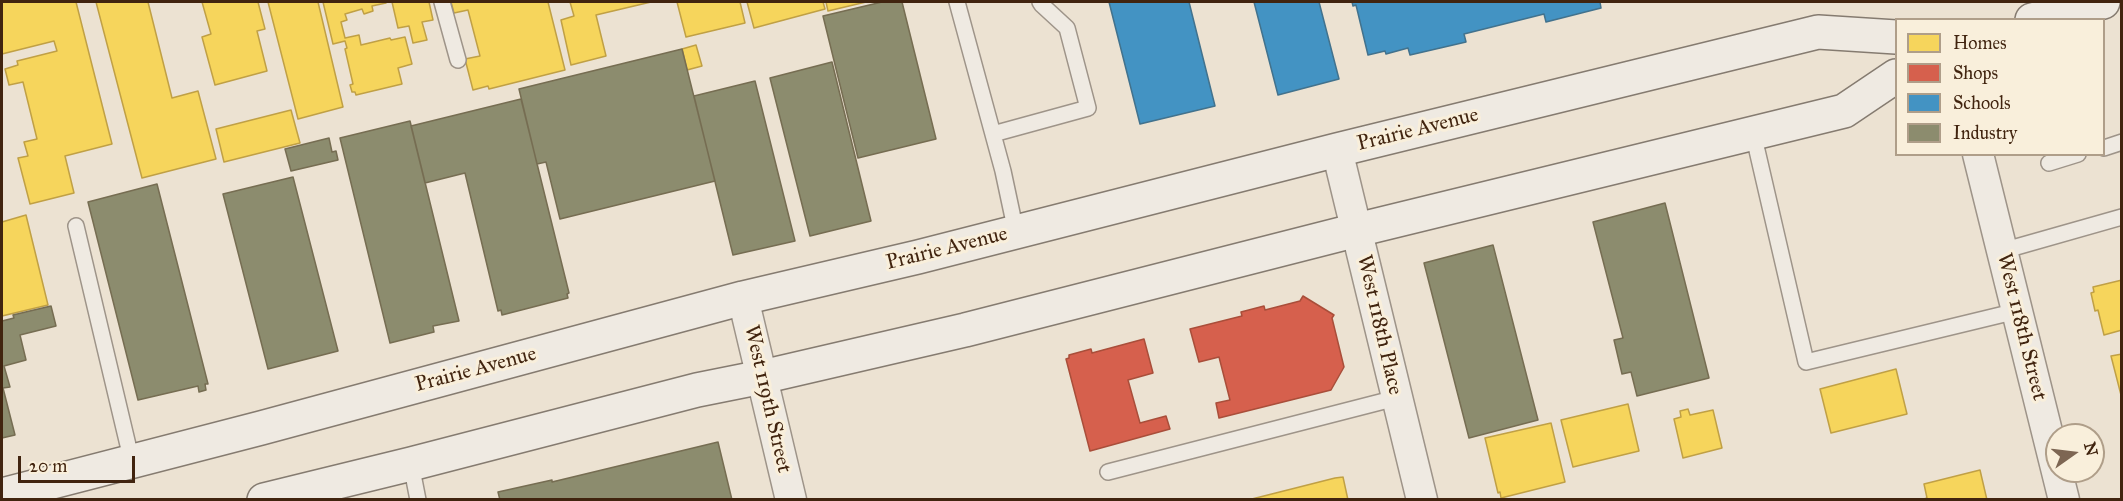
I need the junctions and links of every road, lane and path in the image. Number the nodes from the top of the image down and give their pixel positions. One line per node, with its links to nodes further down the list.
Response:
1 (442, 2): 7 (lane)
2 (957, 2): 10 (lane)
3 (1040, 2): 10 (lane)
4 (2103, 2): 5 (main road)
5 (2040, 18)
6 (1895, 37): 13 (main road, Prairie Avenue)
7 (458, 60)
8 (1895, 77): 9 (main road)
9 (1753, 133): 19 (main road); 23 (lane)
10 (993, 134): 20 (lane)
11 (2121, 142): 12 (lane)
12 (2105, 146)
13 (1337, 150): 19 (street, West 118th Place); 20 (main road, Prairie Avenue)
14 (1978, 156): 21 (street, West 118th Street)
15 (2072, 156): 16 (lane)
16 (2049, 163)
17 (2121, 217): 21 (lane)
18 (76, 226): 26 (lane)
19 (1357, 230): 24 (main road); 25 (street, West 118th Place)
20 (1016, 232): 22 (main road, Prairie Avenue)
21 (2002, 251): 23 (street, West 118th Street)
22 (743, 298): 24 (street, West 119th Street); 26 (main road, Prairie Avenue)
23 (2017, 311): 34 (street, West 118th Street)
24 (762, 377): 27 (main road); 32 (street, West 119th Street)
25 (1396, 398): 28 (lane); 33 (street, West 118th Place)
26 (132, 462): 29 (main road, Prairie Avenue)
27 (411, 464): 30 (main road); 31 (lane)
28 (1108, 472)
29 (2, 495)
30 (264, 500)
31 (418, 500)
32 (791, 500)
33 (1422, 500)
34 (2064, 500)

